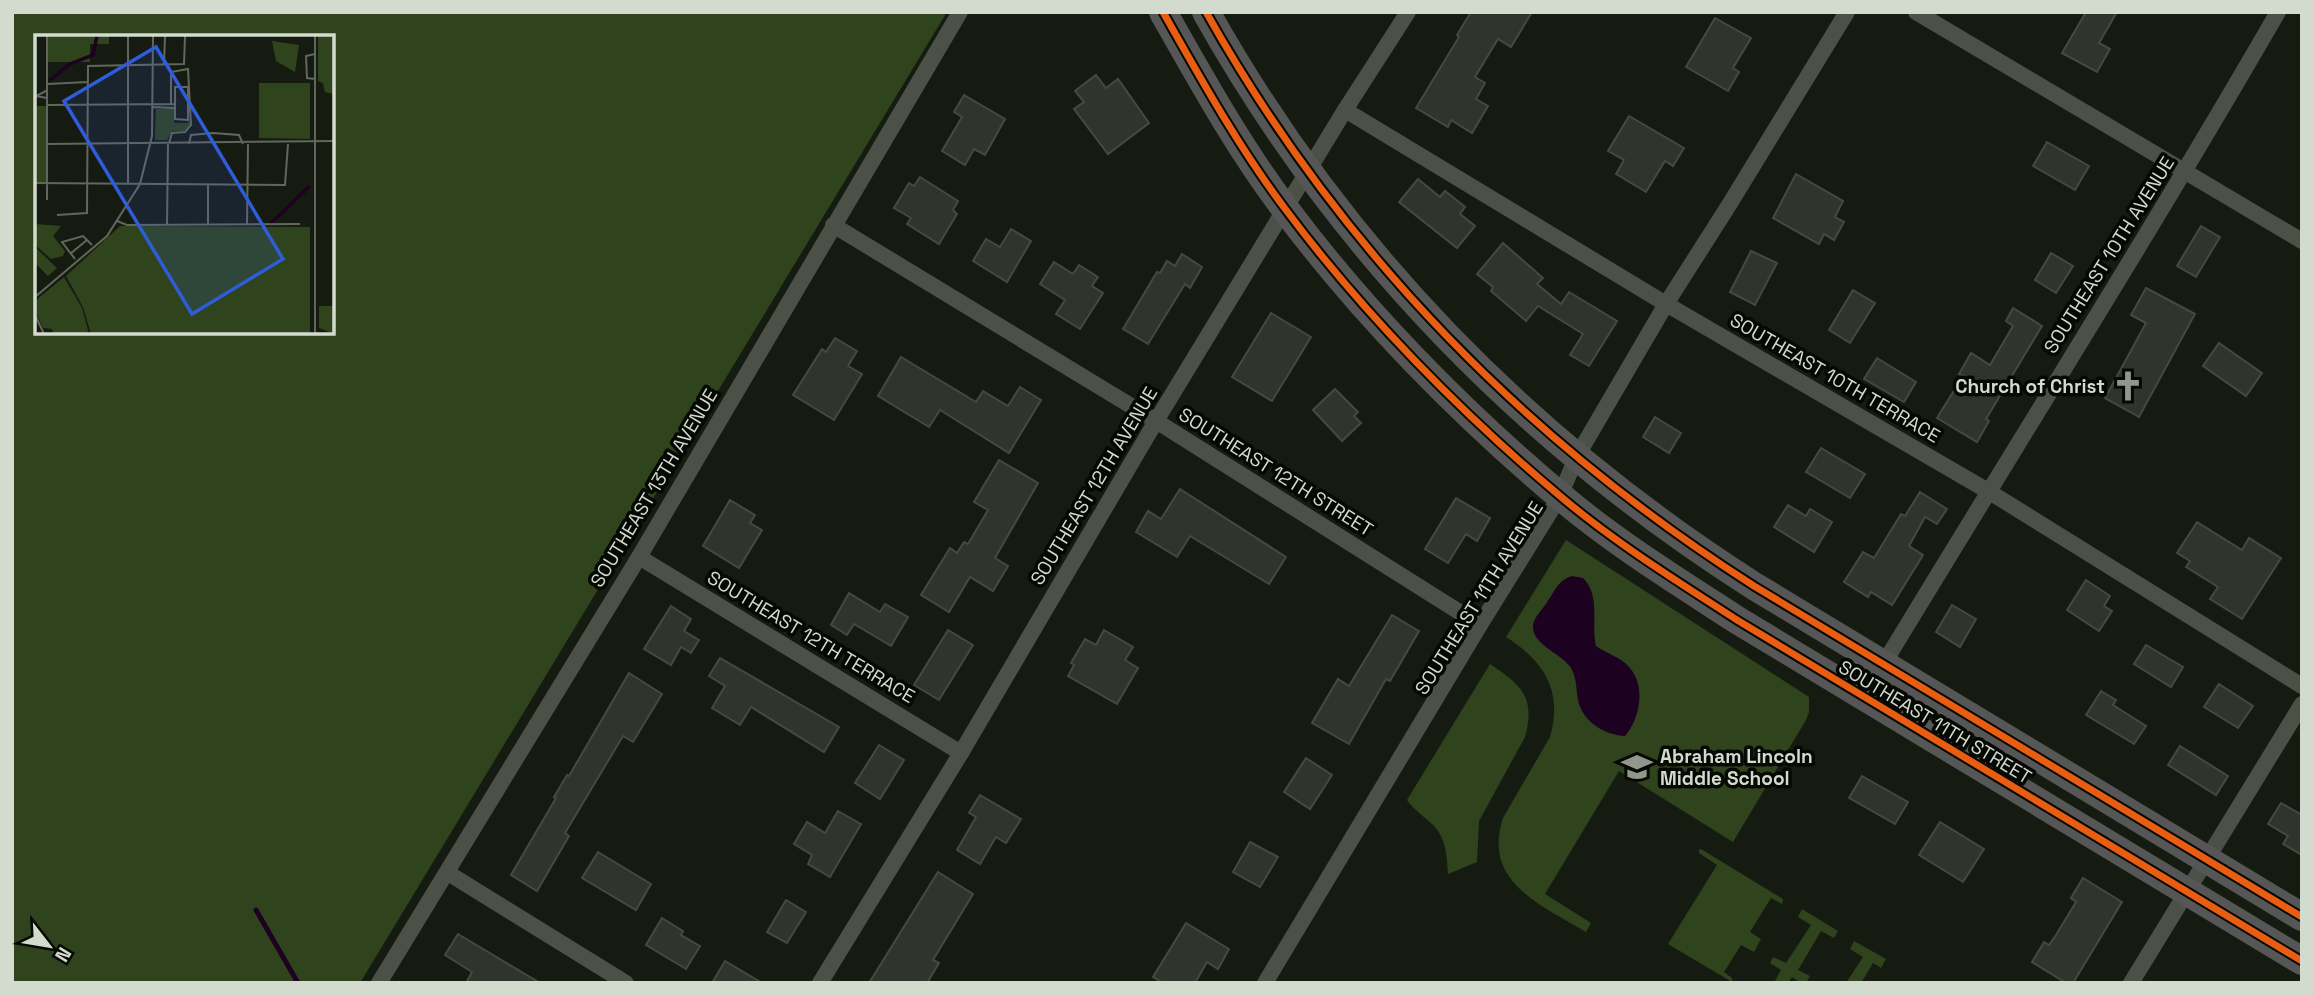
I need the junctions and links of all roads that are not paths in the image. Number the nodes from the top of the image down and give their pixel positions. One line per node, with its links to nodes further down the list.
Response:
1 (960, 12): 12 (street, SOUTHEAST 13TH AVENUE)
2 (1163, 12): 11 (highway, SOUTHEAST 11TH STREET)
3 (1206, 12): 10 (highway, SOUTHEAST 11TH STREET)
4 (1408, 12): 8 (street, SOUTHEAST 12TH AVENUE)
5 (1847, 12): 14 (street, SOUTHEAST 11TH AVENUE)
6 (1916, 12): 9 (street)
7 (2278, 12): 9 (street, SOUTHEAST 10TH AVENUE)
8 (1345, 110): 10 (street, SOUTHEAST 12TH AVENUE); 14 (street, SOUTHEAST 10TH TERRACE)
9 (2186, 172): 13 (street); 17 (street, SOUTHEAST 10TH AVENUE)
10 (1307, 174): 11 (street, SOUTHEAST 12TH AVENUE); 16 (highway, SOUTHEAST 11TH STREET)
11 (1286, 210): 15 (street, SOUTHEAST 12TH AVENUE); 18 (highway, SOUTHEAST 11TH STREET)
12 (833, 225): 15 (street, SOUTHEAST 12TH STREET); 19 (street, SOUTHEAST 13TH AVENUE)
13 (2302, 241)
14 (1666, 304): 16 (street, SOUTHEAST 11TH AVENUE); 17 (street, SOUTHEAST 10TH TERRACE)
15 (1157, 421): 20 (street, SOUTHEAST 12TH STREET); 27 (street, SOUTHEAST 12TH AVENUE)
16 (1576, 458): 18 (street, SOUTHEAST 11TH AVENUE); 21 (highway, SOUTHEAST 11TH STREET)
17 (1987, 491): 22 (street, SOUTHEAST 10TH AVENUE); 24 (street, SOUTHEAST 10TH TERRACE)
18 (1560, 496): 20 (street, SOUTHEAST 11TH AVENUE); 23 (highway, SOUTHEAST 11TH STREET)
19 (639, 557): 27 (street, SOUTHEAST 12TH TERRACE); 29 (street, SOUTHEAST 13TH AVENUE)
20 (1480, 625): 37 (street, SOUTHEAST 11TH AVENUE)
21 (1858, 650): 22 (highway, SOUTHEAST 11TH STREET); 23 (highway)
22 (1883, 665): 25 (street, SOUTHEAST 10TH AVENUE); 28 (highway, SOUTHEAST 11TH STREET)
23 (1839, 682): 25 (highway, SOUTHEAST 11TH STREET)
24 (2302, 686)
25 (1863, 698): 30 (highway, SOUTHEAST 11TH STREET)
26 (2302, 704): 28 (street)
27 (961, 753): 36 (street, SOUTHEAST 12TH AVENUE)
28 (2207, 860): 30 (street); 31 (highway, SOUTHEAST 11TH STREET)
29 (448, 873): 34 (street, SOUTHEAST 13TH AVENUE); 35 (street)
30 (2186, 892): 32 (highway, SOUTHEAST 11TH STREET); 33 (street)
31 (2302, 917)
32 (2302, 961)
33 (2136, 981)
34 (379, 983)
35 (626, 983)
36 (820, 983)
37 (1265, 983)

